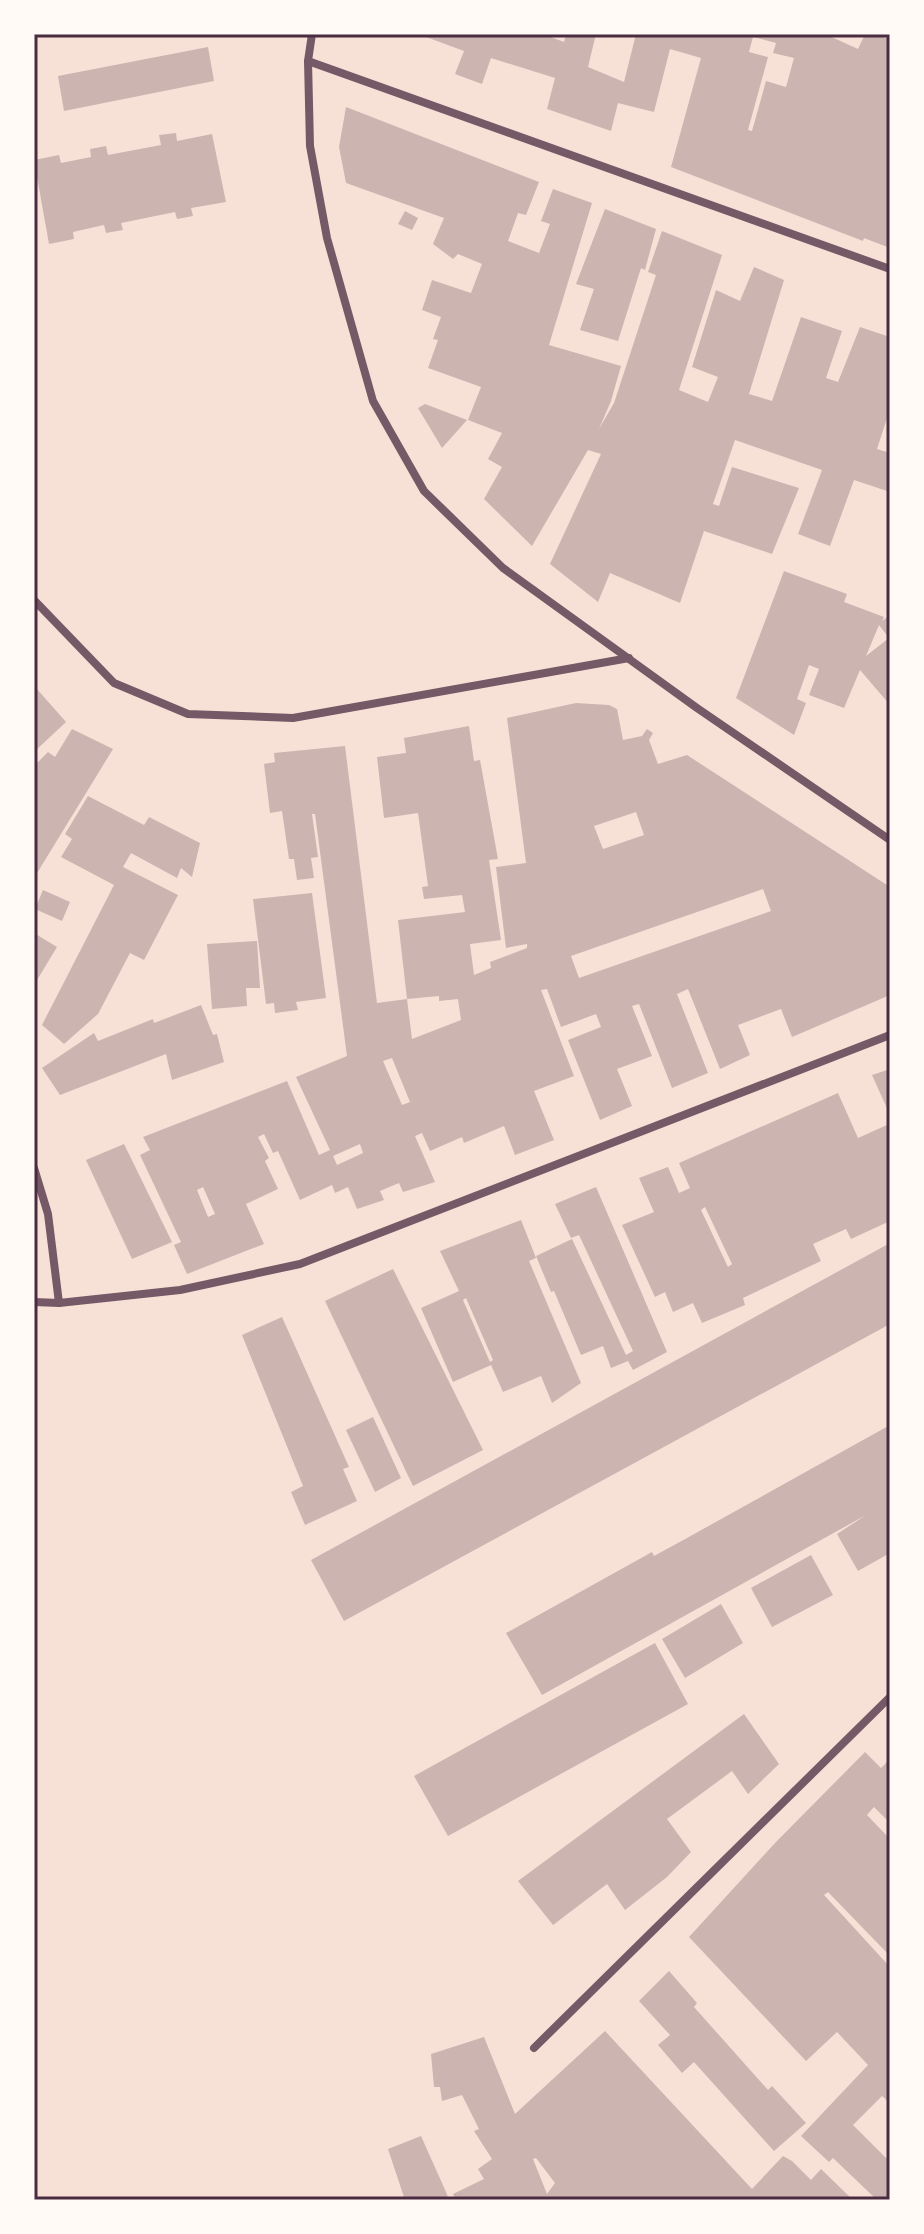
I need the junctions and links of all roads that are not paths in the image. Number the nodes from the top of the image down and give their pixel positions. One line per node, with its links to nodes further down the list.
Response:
1 (312, 34): 2 (street)
2 (308, 61): 3 (street); 5 (street)
3 (890, 269)
4 (34, 600): 5 (street)
5 (629, 658): 6 (street)
6 (890, 840)
7 (890, 1035): 10 (street)
8 (34, 1168): 10 (street)
9 (34, 1302): 10 (street)
10 (59, 1303)
11 (890, 1697): 12 (street)
12 (534, 2048)

